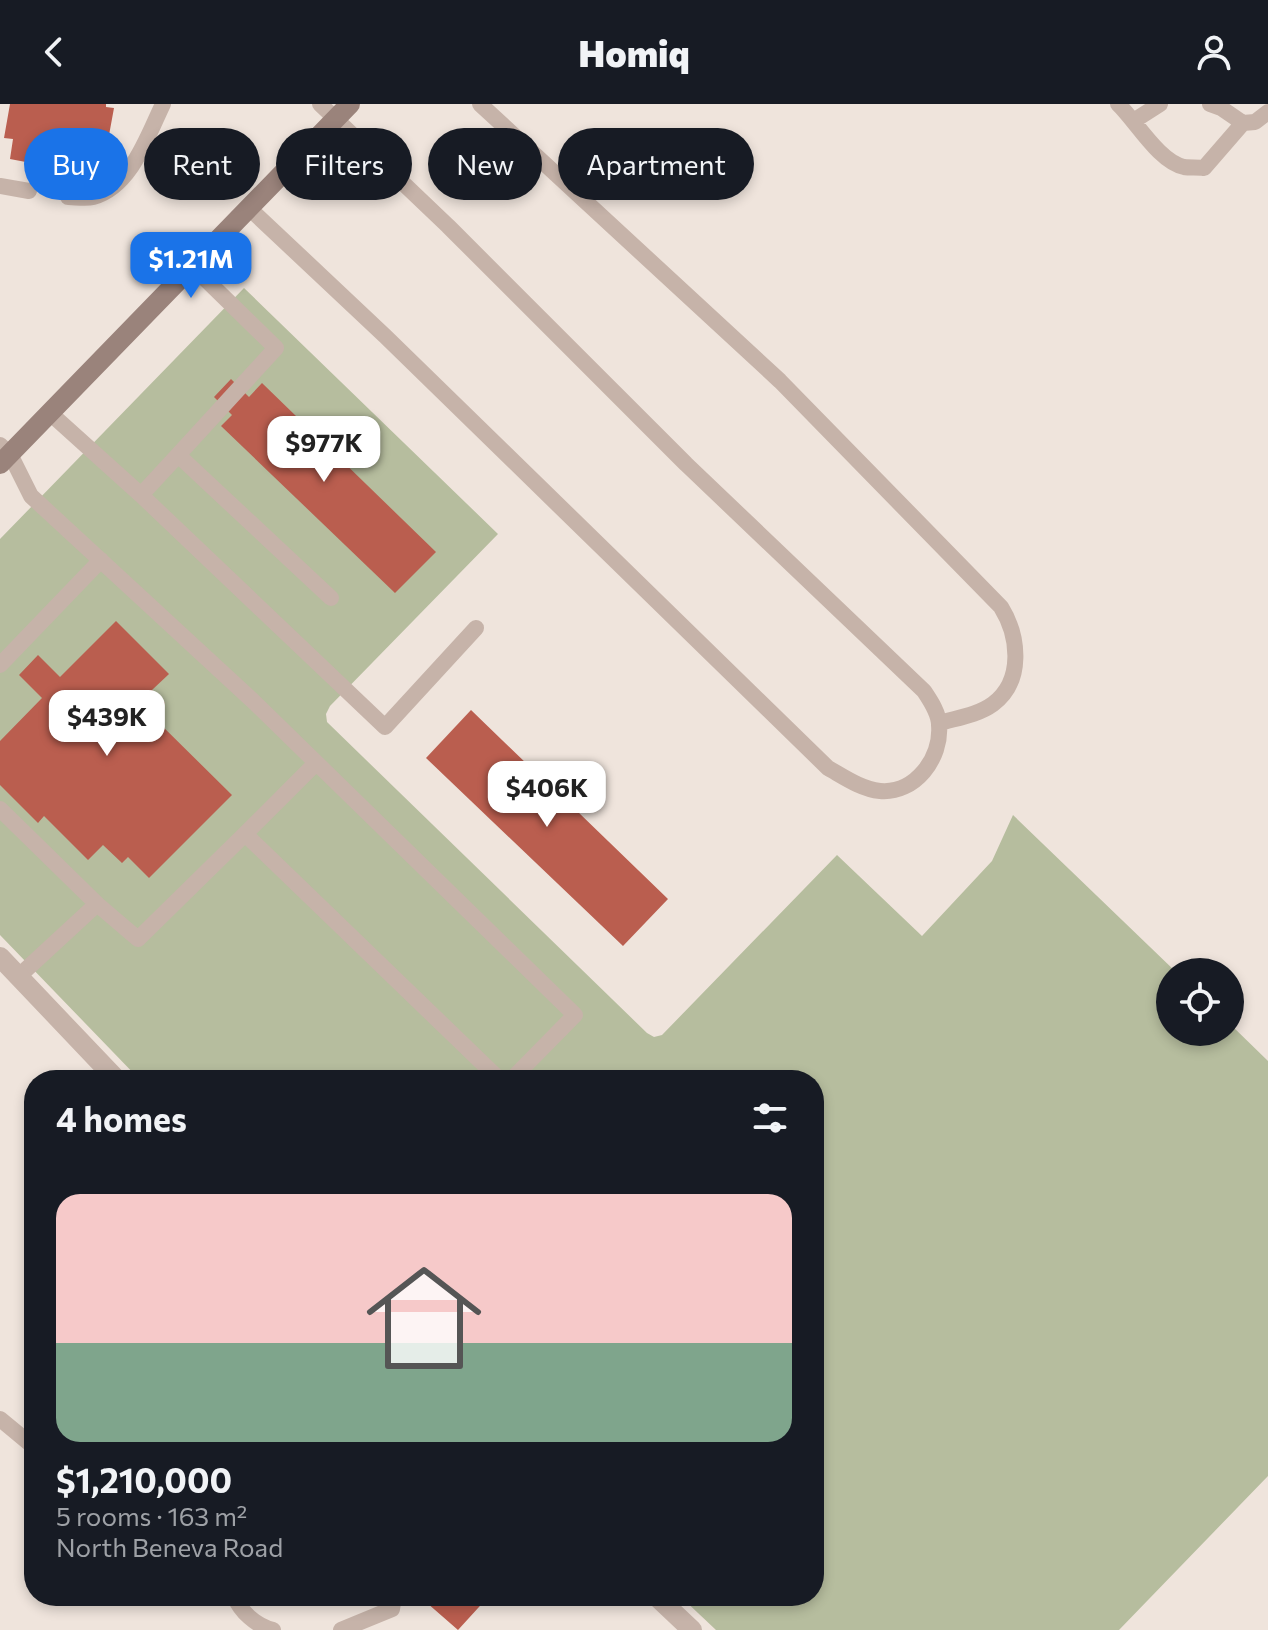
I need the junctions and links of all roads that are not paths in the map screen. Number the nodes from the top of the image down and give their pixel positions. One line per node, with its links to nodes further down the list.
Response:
1 (163, 104): 10 (lane)
2 (480, 104): 23 (lane)
3 (1118, 104): 8 (lane)
4 (1160, 104): 8 (lane)
5 (1210, 104): 9 (lane)
6 (335, 109): 13 (main road); 23 (lane)
7 (1268, 112): 9 (lane)
8 (1135, 120): 9 (lane)
9 (1243, 123)
10 (128, 169)
11 (0, 186): 12 (lane)
12 (24, 190)
13 (249, 208): 14 (main road); 23 (lane)
14 (192, 266): 15 (main road); 17 (lane)
15 (50, 413): 16 (main road); 18 (lane)
16 (3, 454): 19 (lane)
17 (178, 455): 18 (lane); 20 (lane)
18 (141, 495): 21 (lane)
19 (101, 560): 22 (lane); 24 (lane)
20 (331, 598)
21 (476, 628)
22 (0, 665)
23 (940, 723)
24 (316, 763): 26 (lane); 32 (lane)
25 (0, 809): 27 (lane)
26 (245, 834): 27 (lane); 31 (lane)
27 (97, 904): 29 (lane)
28 (0, 957): 29 (street)
29 (19, 976): 30 (street)
30 (108, 1070)
31 (490, 1070)
32 (521, 1070)
33 (0, 1419): 34 (lane)
34 (24, 1439)
35 (239, 1606): 38 (lane)
36 (392, 1606): 39 (lane)
37 (667, 1606): 40 (street)
38 (273, 1630)
39 (341, 1630)
40 (692, 1630)

